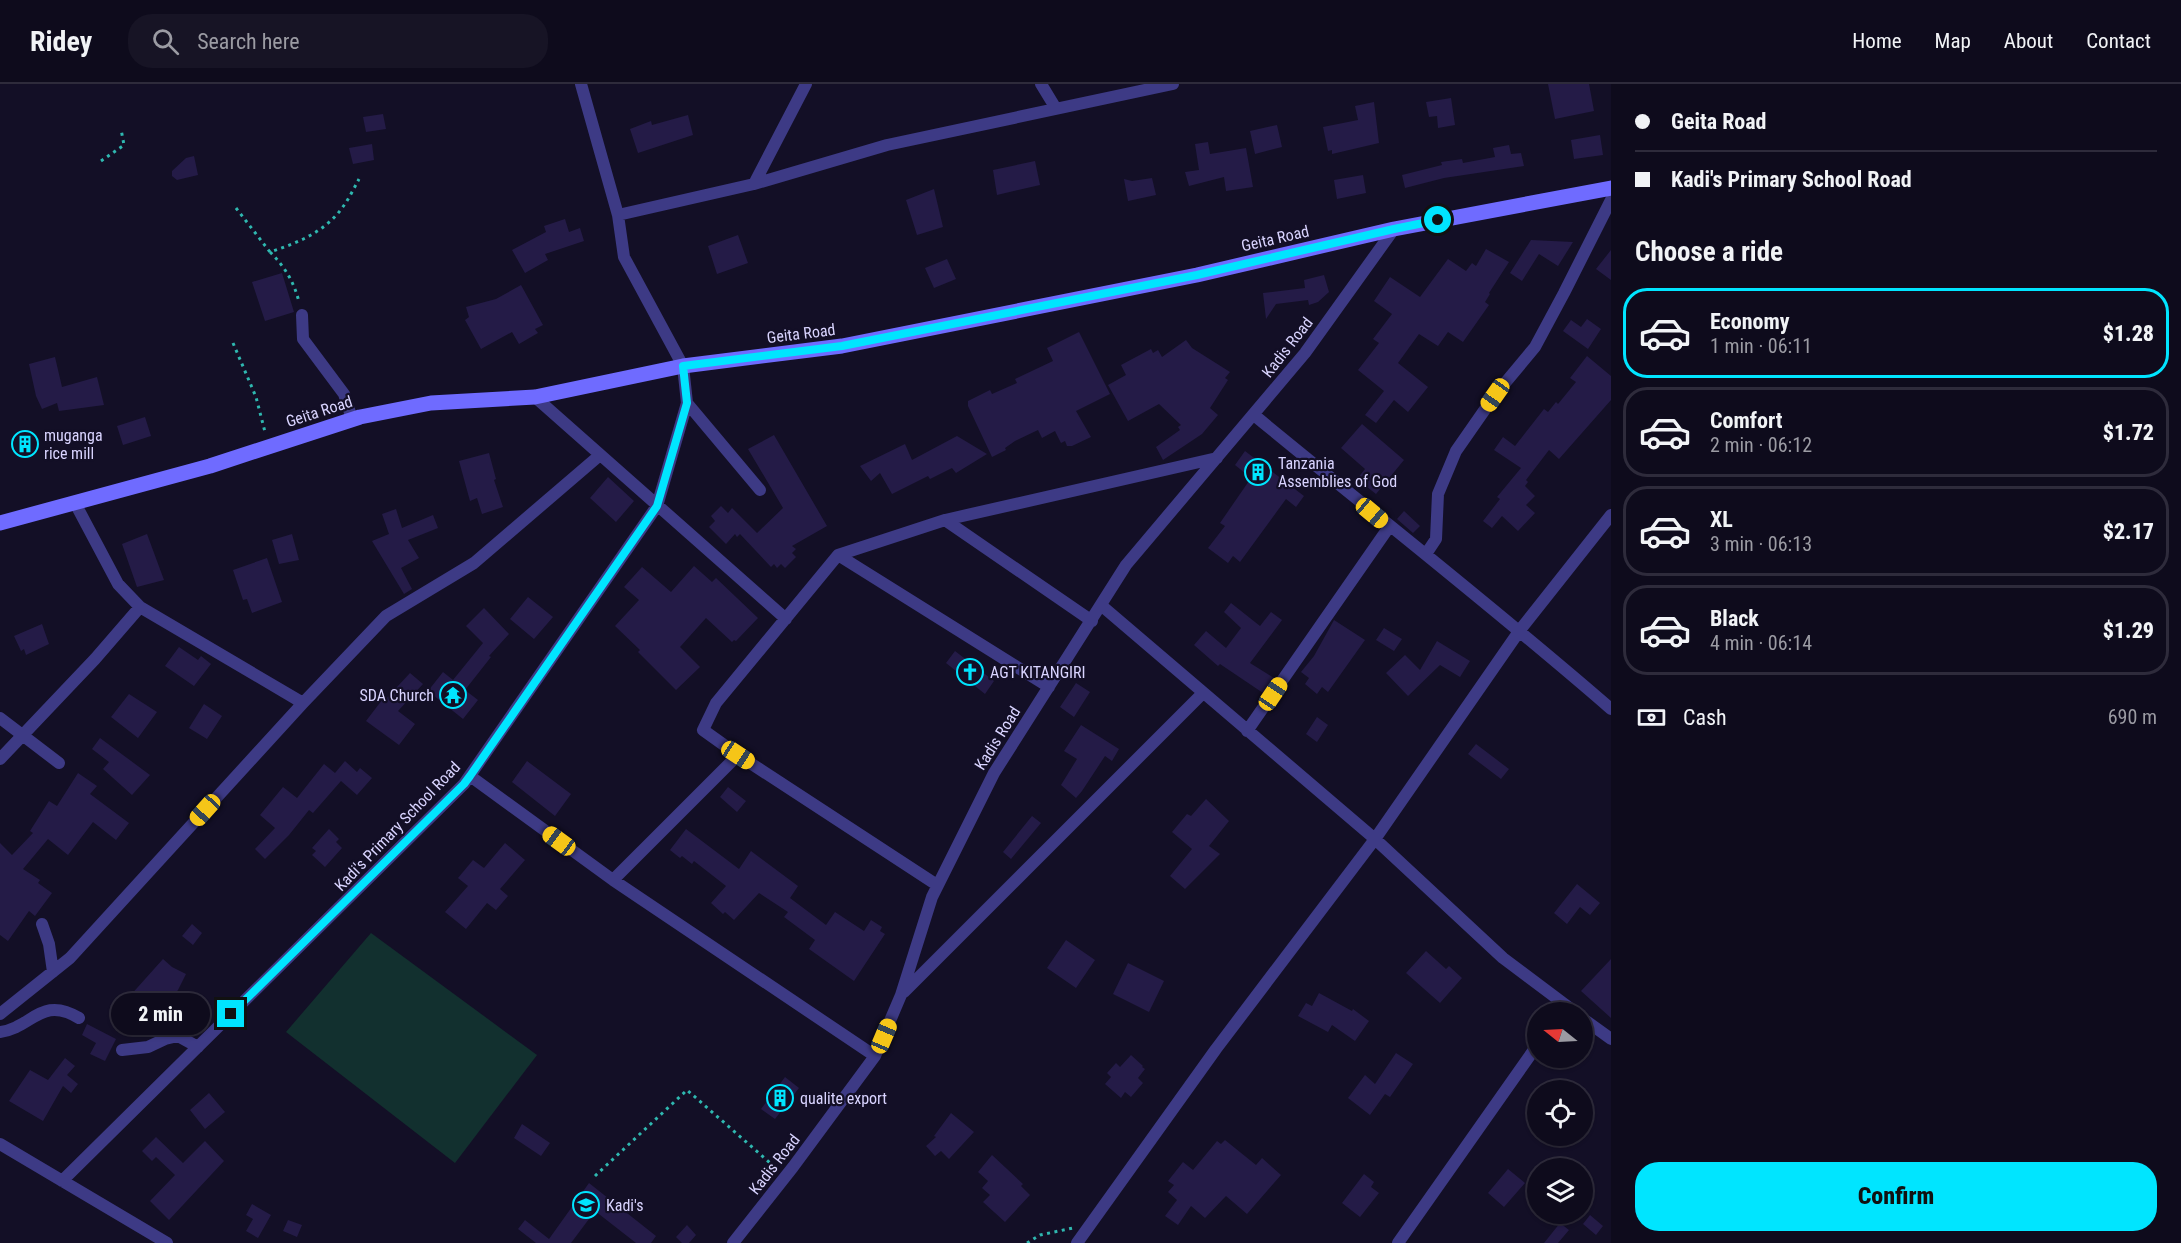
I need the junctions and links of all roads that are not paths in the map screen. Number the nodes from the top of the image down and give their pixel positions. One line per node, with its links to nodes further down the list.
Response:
1 (581, 84): 9 (street)
2 (806, 84): 6 (street)
3 (1041, 84): 5 (street)
4 (1173, 84): 5 (street)
5 (1055, 108): 6 (street)
6 (754, 184): 9 (street)
7 (1611, 188): 10 (main road, Geita Road)
8 (1611, 200): 26 (street)
9 (618, 215): 12 (street)
10 (1394, 229): 12 (main road, Geita Road); 15 (street, Kadis Road)
11 (302, 315): 16 (street)
12 (683, 366): 13 (main road, Geita Road); 14 (street, Kadi's Primary School Road)
13 (535, 397): 16 (main road, Geita Road); 17 (street)
14 (687, 403): 19 (street); 21 (street, Kadi's Primary School Road)
15 (1254, 415): 18 (street, Kadis Road); 25 (street)
16 (352, 419): 20 (main road, Geita Road)
17 (600, 455): 21 (street); 35 (street)
18 (1217, 458): 23 (street); 28 (street, Kadis Road)
19 (759, 490)
20 (75, 502): 24 (main road, Geita Road); 29 (street)
21 (657, 506): 30 (street); 43 (street, Kadi's Primary School Road)
22 (1611, 515): 32 (street)
23 (945, 520): 27 (street); 31 (street)
24 (0, 523)
25 (1389, 527): 26 (street); 38 (street)
26 (1426, 554): 32 (street)
27 (838, 555): 30 (street); 33 (street)
28 (1102, 606): 31 (street, Kadis Road); 34 (street)
29 (140, 607): 35 (street); 39 (street)
30 (786, 620): 40 (street)
31 (1092, 621): 33 (street, Kadis Road)
32 (1520, 630): 36 (street); 44 (street)
33 (1049, 687): 46 (street, Kadis Road)
34 (1203, 693): 38 (street); 49 (street)
35 (303, 702): 48 (street)
36 (1611, 709)
37 (0, 718): 39 (street)
38 (1247, 731): 44 (street)
39 (24, 735): 41 (street); 42 (street)
40 (738, 755): 45 (street); 46 (street)
41 (0, 759)
42 (59, 764)
43 (470, 776): 45 (street); 56 (street, Kadi's Primary School Road)
44 (1375, 839): 50 (street); 64 (street)
45 (613, 880): 58 (street)
46 (937, 885): 49 (street, Kadis Road)
47 (42, 924): 48 (street)
48 (53, 972): 51 (street)
49 (901, 995): 58 (street, Kadis Road)
50 (1557, 1002)
51 (0, 1014)
52 (79, 1018): 54 (street)
53 (1593, 1026): 55 (street)
54 (0, 1032)
55 (1611, 1039)
56 (198, 1047): 57 (street); 61 (street, Kadi's Primary School Road)
57 (122, 1050)
58 (875, 1056): 63 (street, Kadis Road)
59 (1527, 1060): 65 (street)
60 (0, 1144): 61 (street)
61 (62, 1181): 62 (street)
62 (167, 1243)
63 (733, 1243)
64 (1077, 1243)
65 (1398, 1243)

